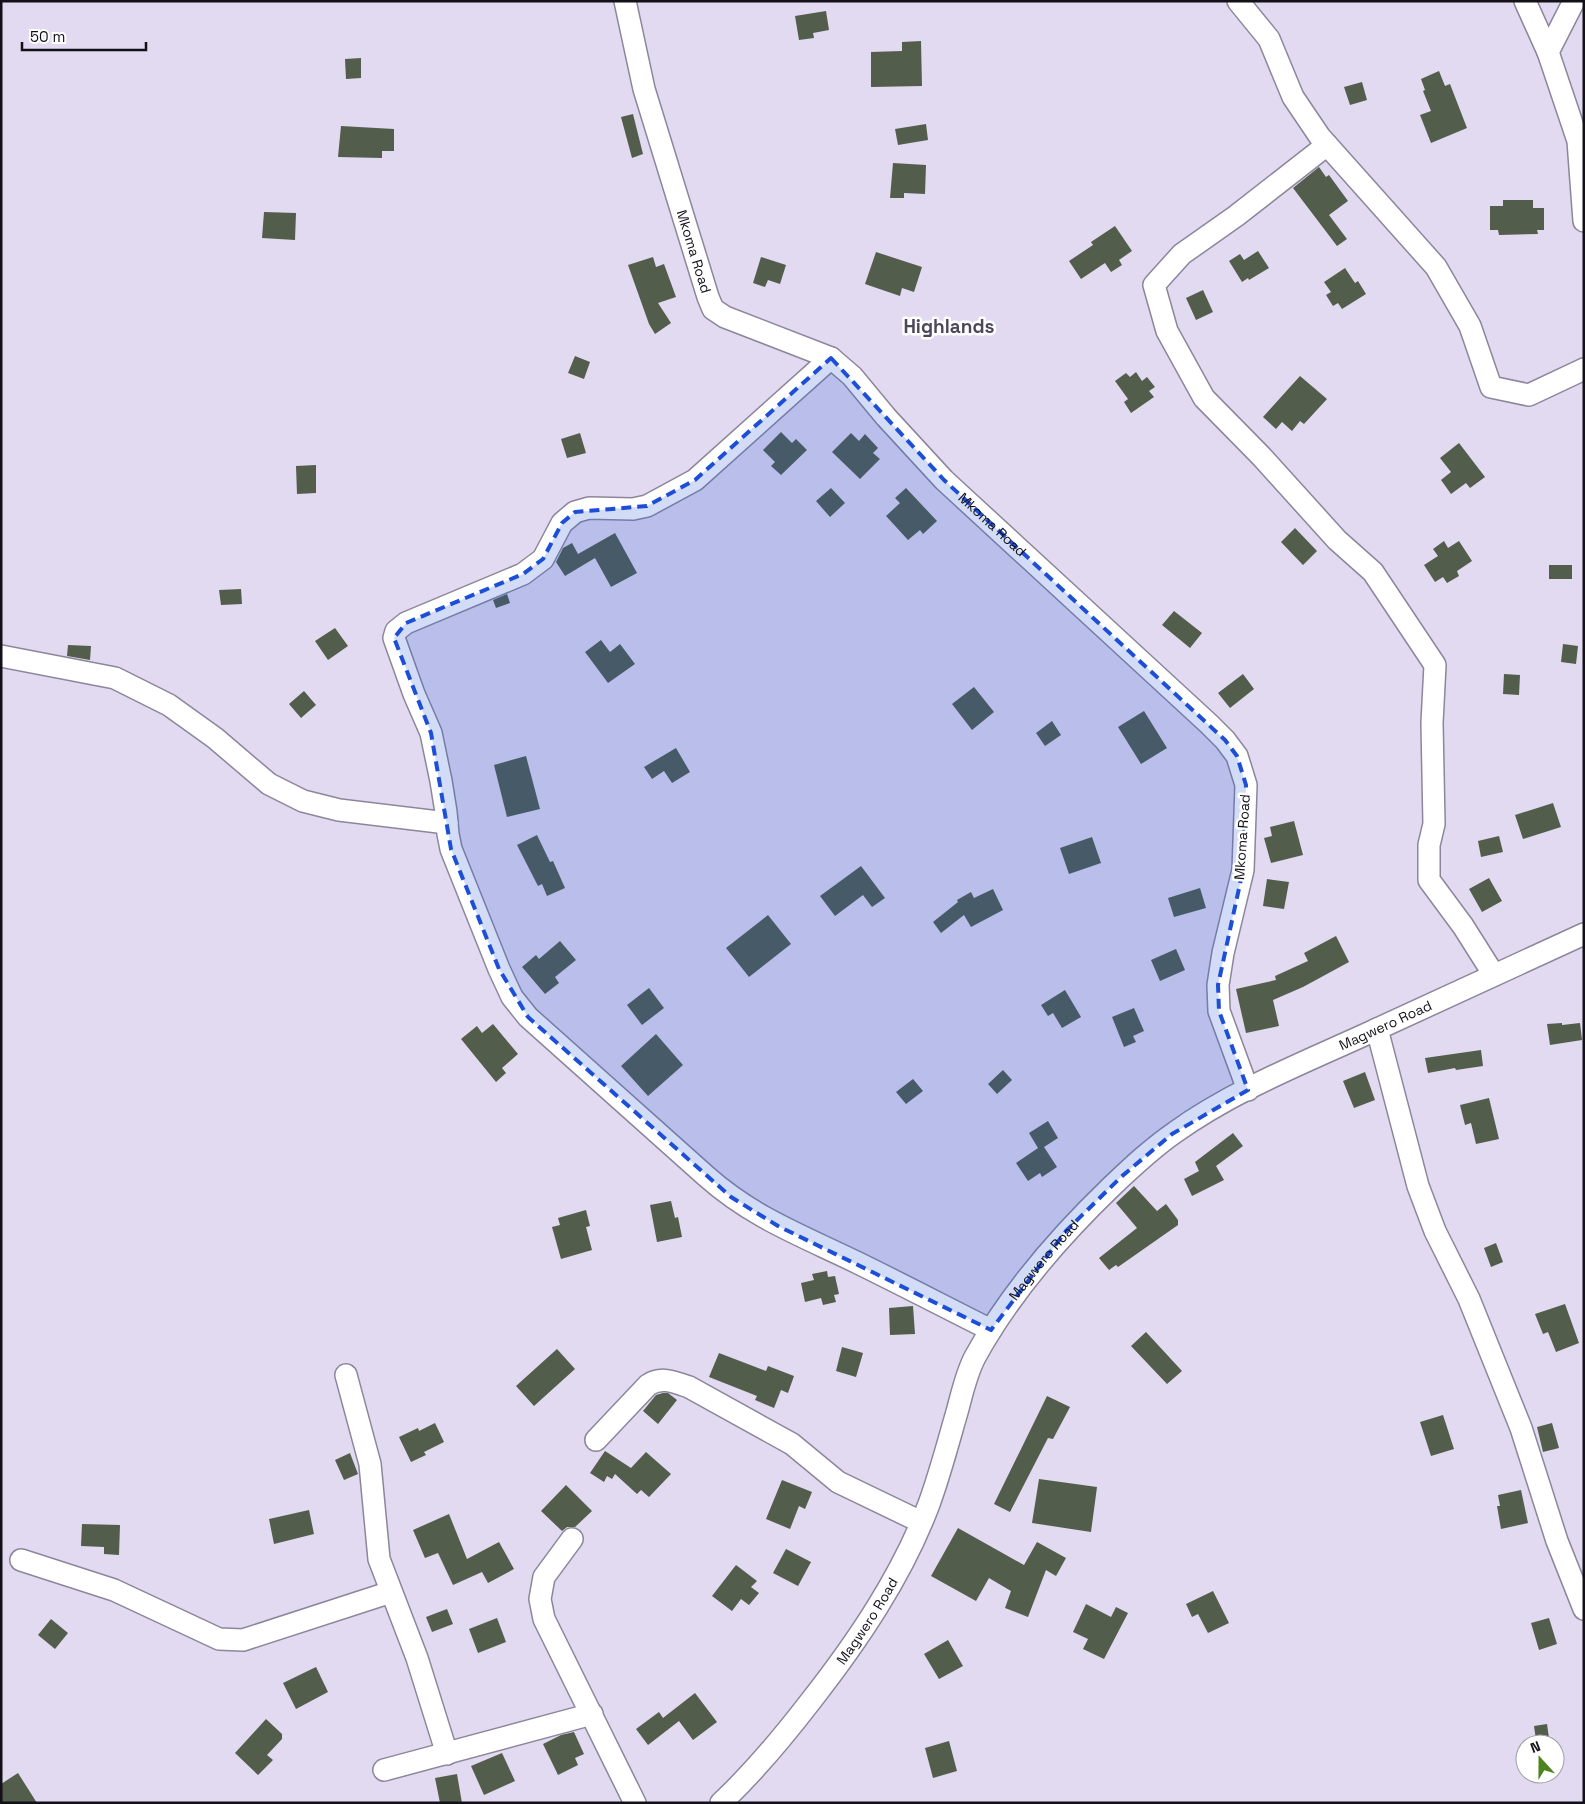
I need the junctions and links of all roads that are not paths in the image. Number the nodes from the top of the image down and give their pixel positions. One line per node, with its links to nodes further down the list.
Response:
1 (626, 1): 8 (street, Mkoma Road)
2 (1238, 1): 6 (street)
3 (1525, 1): 5 (street)
4 (1574, 1): 5 (street)
5 (1548, 52): 7 (street)
6 (1328, 145): 9 (street); 13 (street)
7 (1584, 221)
8 (831, 358): 11 (street); 15 (street, Mkoma Road)
9 (1584, 368)
10 (1, 656): 11 (street)
11 (447, 823): 16 (street)
12 (1584, 934): 13 (street, Magwero Road)
13 (1494, 975): 14 (street, Magwero Road)
14 (1377, 1029): 15 (street, Magwero Road); 23 (street)
15 (1248, 1090): 16 (street, Magwero Road)
16 (991, 1330): 19 (street, Magwero Road)
17 (346, 1375): 22 (street)
18 (596, 1440): 19 (street)
19 (921, 1522): 28 (street, Magwero Road)
20 (572, 1539): 24 (street)
21 (21, 1560): 22 (street)
22 (391, 1592): 25 (street)
23 (1584, 1609)
24 (592, 1714): 25 (street); 27 (street)
25 (447, 1754): 26 (street)
26 (384, 1770)
27 (635, 1803)
28 (721, 1803)

